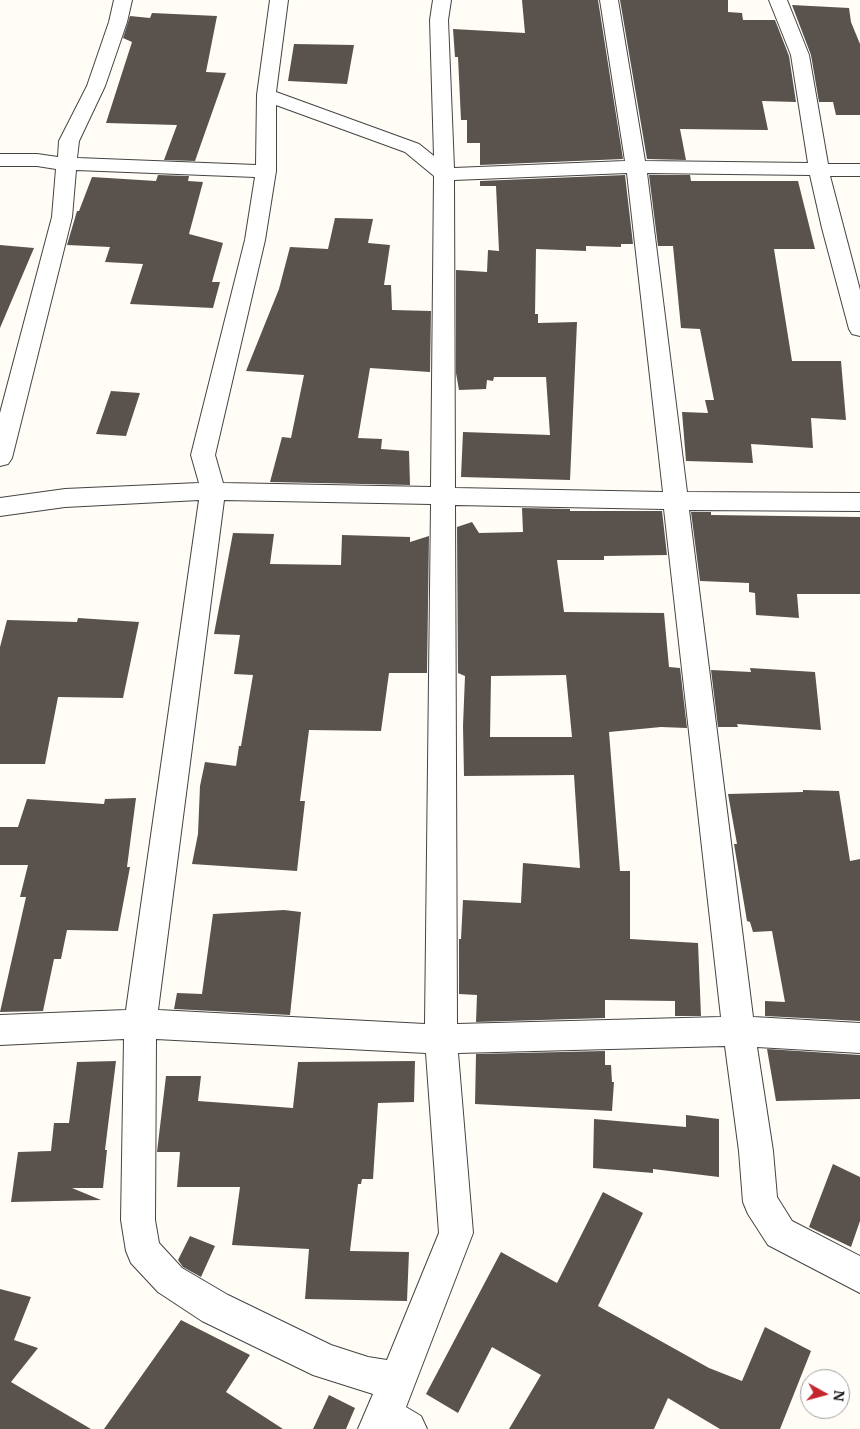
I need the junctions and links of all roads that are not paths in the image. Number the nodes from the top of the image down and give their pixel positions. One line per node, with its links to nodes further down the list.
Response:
1 (123, 0): 8 (street)
2 (278, 0): 6 (street)
3 (442, 0): 13 (street)
4 (609, 0): 9 (street)
5 (778, 0): 12 (street)
6 (266, 95): 11 (street); 13 (street)
7 (0, 160): 8 (street)
8 (67, 164): 11 (street); 15 (street)
9 (636, 167): 12 (street); 13 (street); 18 (street)
10 (860, 170): 12 (street)
11 (266, 171): 16 (street)
12 (818, 171): 14 (street)
13 (444, 174): 17 (street)
14 (860, 329)
15 (0, 458)
16 (213, 491): 17 (street); 20 (street); 21 (street)
17 (443, 497): 18 (street); 25 (street)
18 (675, 501): 19 (street); 23 (street)
19 (860, 502)
20 (0, 507)
21 (140, 1024): 22 (street); 25 (street); 27 (street)
22 (0, 1030)
23 (739, 1031): 24 (street); 25 (street); 26 (street)
24 (860, 1038)
25 (441, 1039): 27 (street)
26 (860, 1276)
27 (396, 1380): 28 (street)
28 (389, 1425)

